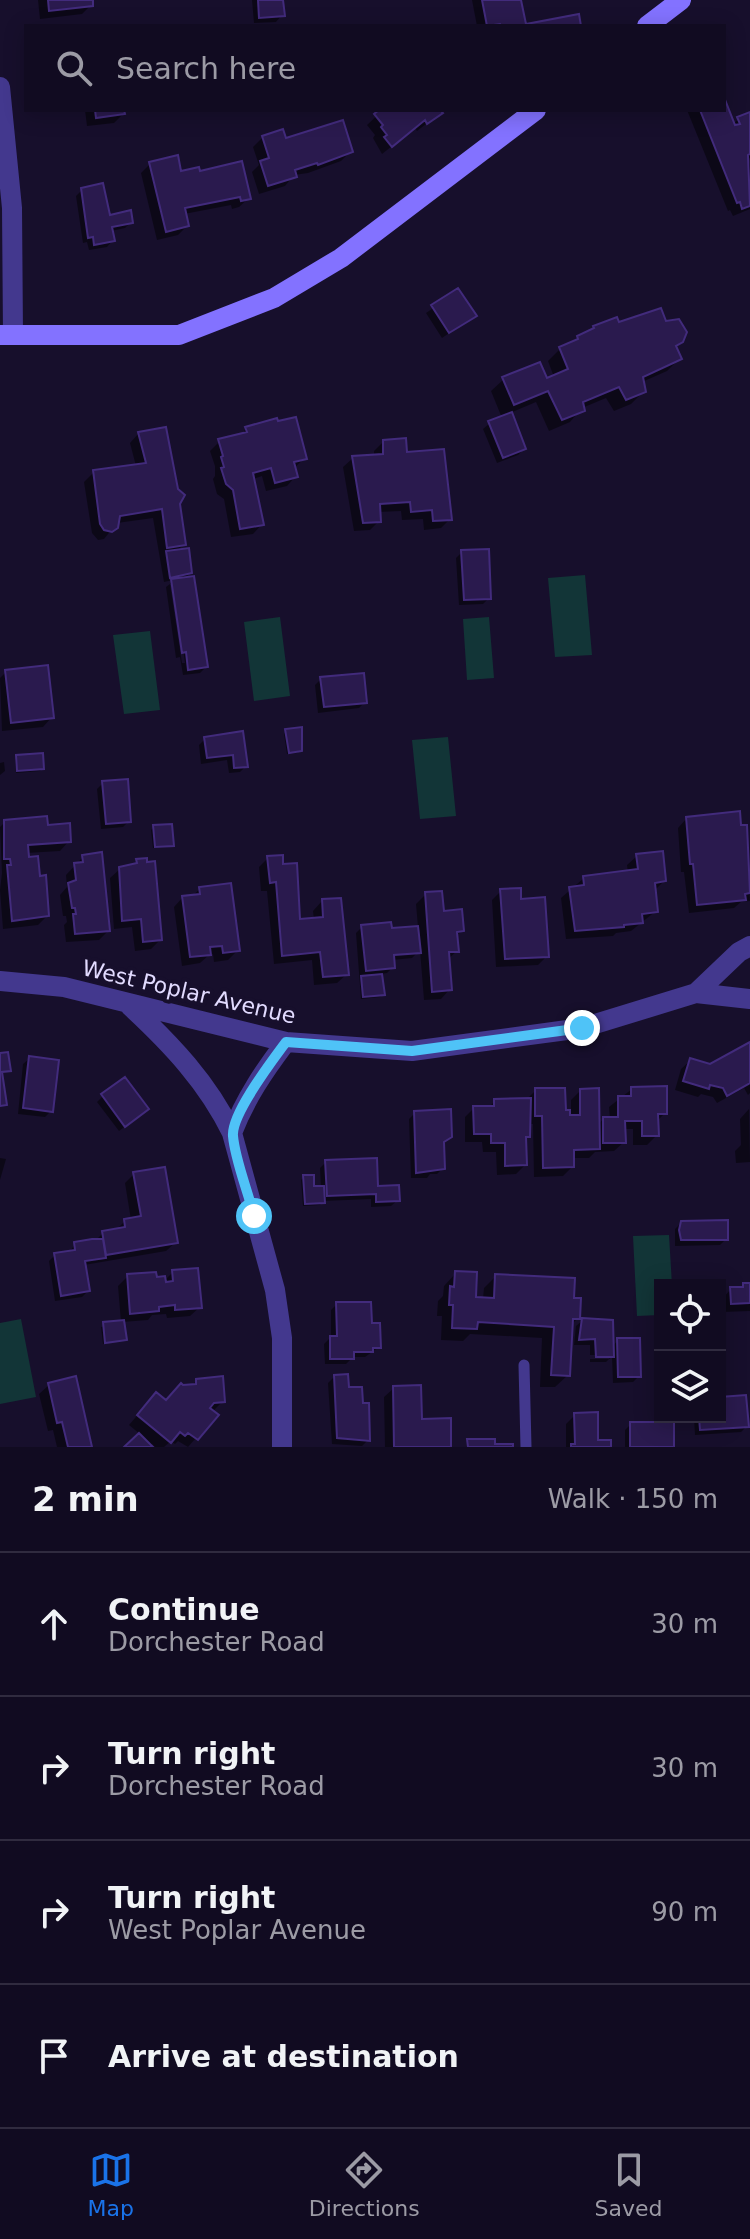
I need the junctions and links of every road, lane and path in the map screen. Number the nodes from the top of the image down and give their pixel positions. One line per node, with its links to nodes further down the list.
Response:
1 (681, 0): 2 (street)
2 (650, 24)
3 (0, 87): 5 (street)
4 (533, 112): 5 (street)
5 (6, 334)
6 (750, 946): 8 (street, West Poplar Avenue)
7 (0, 981): 10 (street, West Poplar Avenue)
8 (696, 993): 9 (street, West Poplar Avenue); 11 (street, West Poplar Avenue)
9 (750, 999)
10 (130, 1005): 11 (street, West Poplar Avenue); 12 (street)
11 (286, 1042): 12 (street)
12 (232, 1133): 14 (street)
13 (524, 1365): 15 (lane)
14 (282, 1447)
15 (526, 1447)

